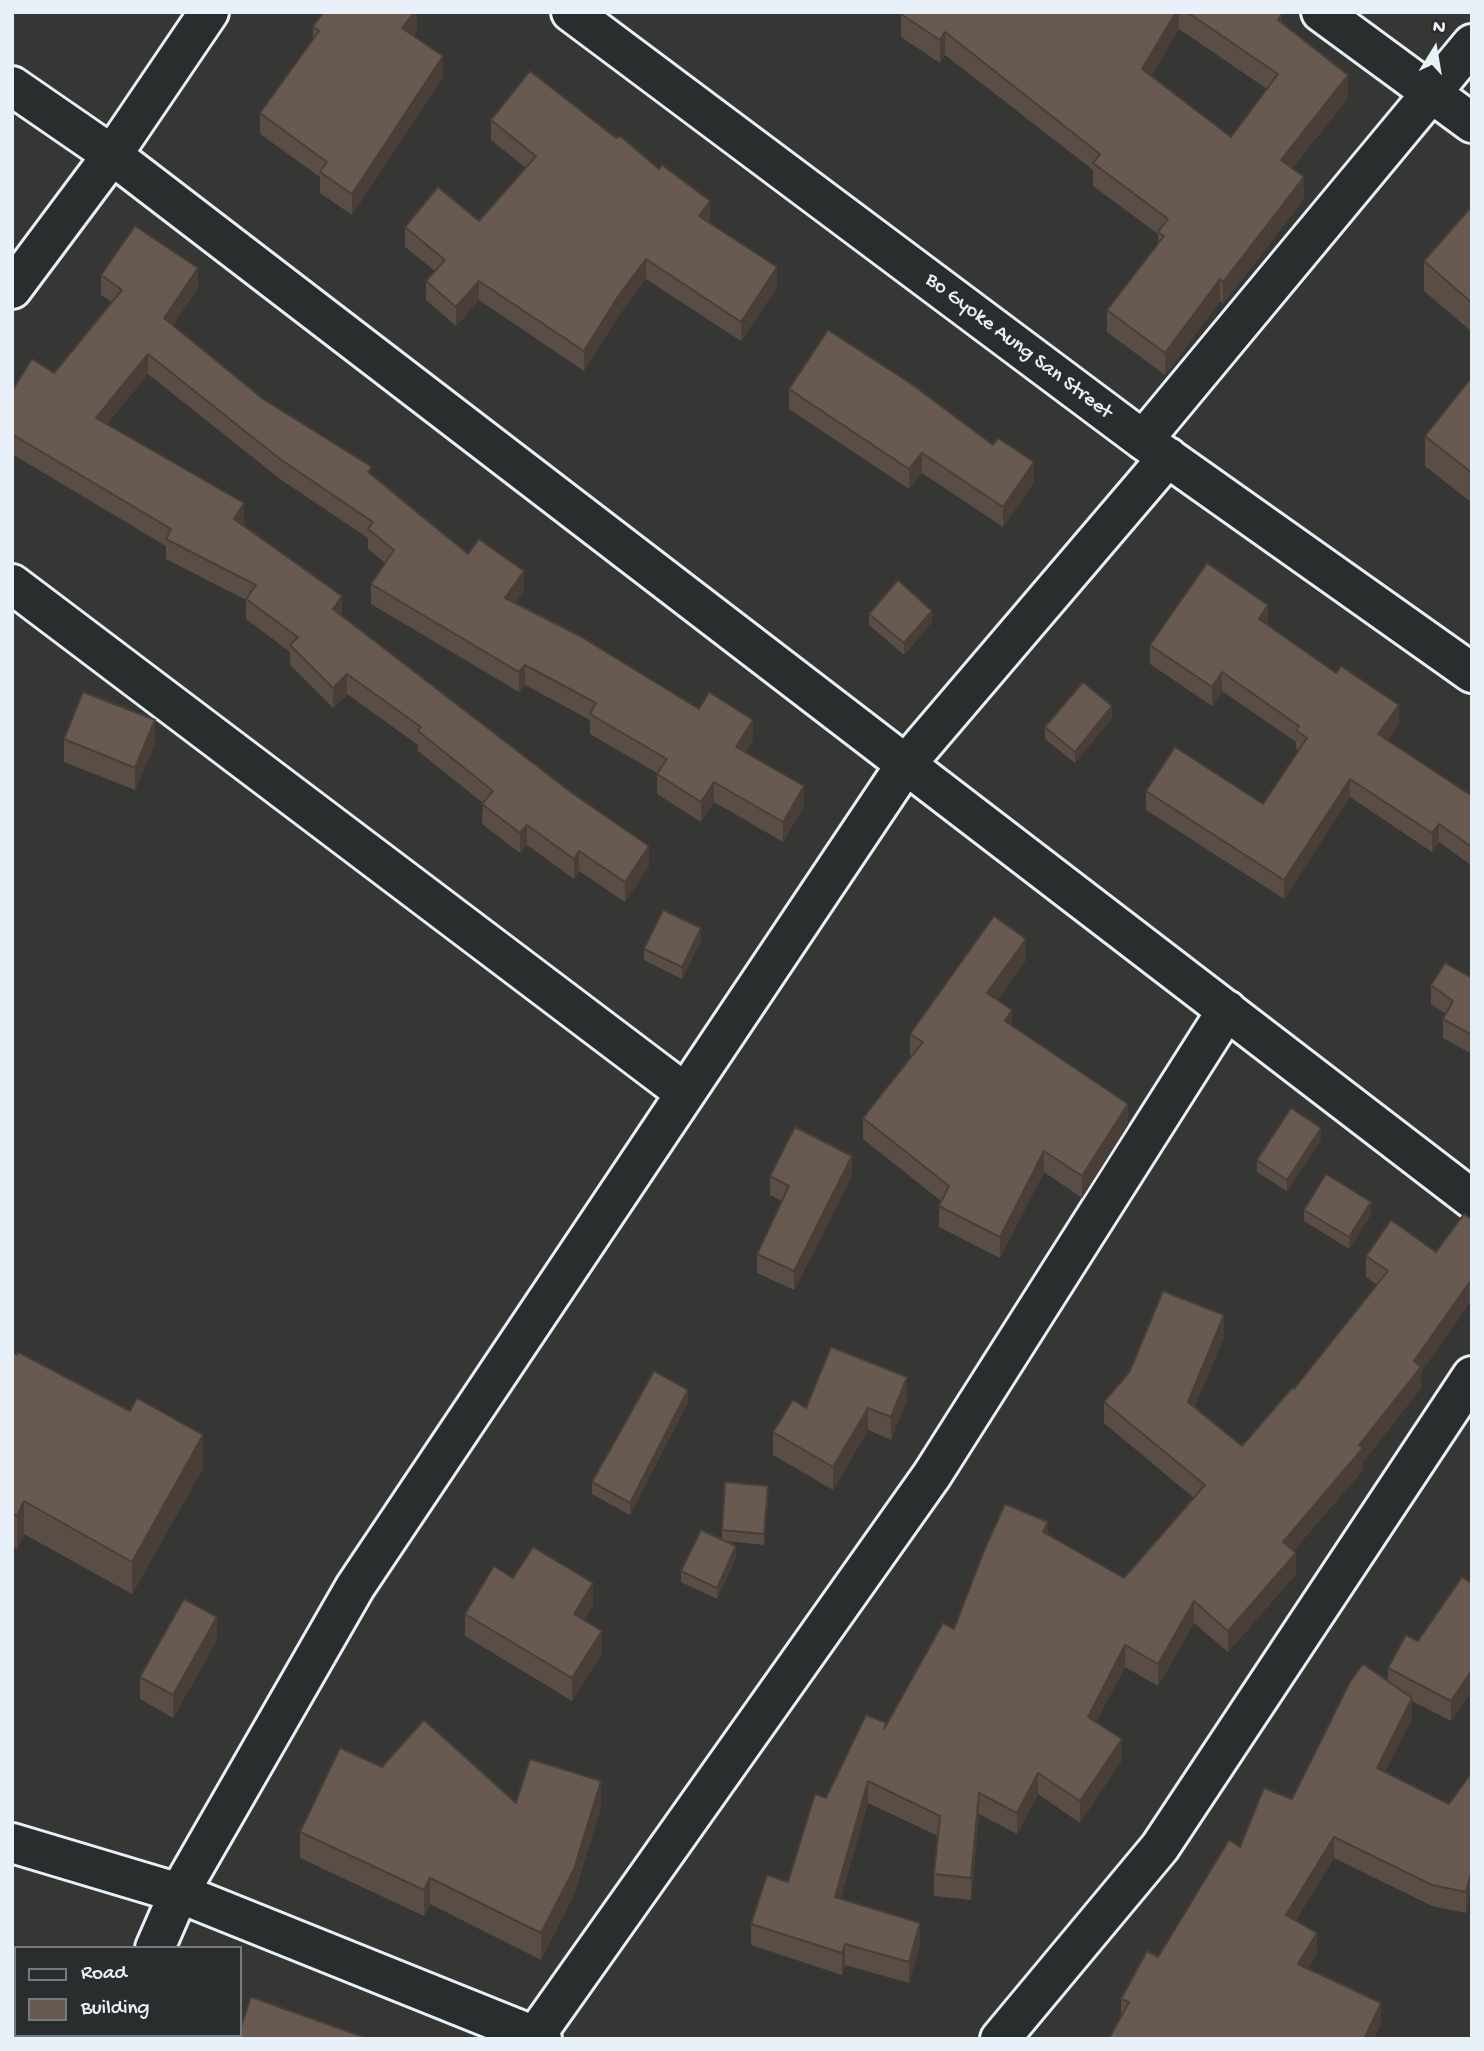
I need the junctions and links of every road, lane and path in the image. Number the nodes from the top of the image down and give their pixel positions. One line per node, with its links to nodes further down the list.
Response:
1 (209, 12): 8 (street)
2 (571, 12): 10 (street, Bo Gyoke Aung San Street)
3 (1321, 12): 6 (street)
4 (1472, 44): 6 (street)
5 (12, 86): 8 (street)
6 (1431, 93): 7 (street); 10 (street)
7 (1472, 123)
8 (113, 155): 9 (street); 13 (street)
9 (12, 289)
10 (1155, 449): 12 (street, Bo Gyoke Aung San Street); 13 (street)
11 (12, 584): 15 (street)
12 (1472, 673)
13 (906, 764): 14 (street); 15 (street)
14 (1227, 1010): 16 (street); 21 (street)
15 (685, 1093): 19 (street)
16 (1472, 1199)
17 (1472, 1376): 22 (street)
18 (12, 1843): 19 (street)
19 (179, 1893): 20 (street); 21 (street)
20 (156, 1946)
21 (538, 2038)
22 (1000, 2039)

